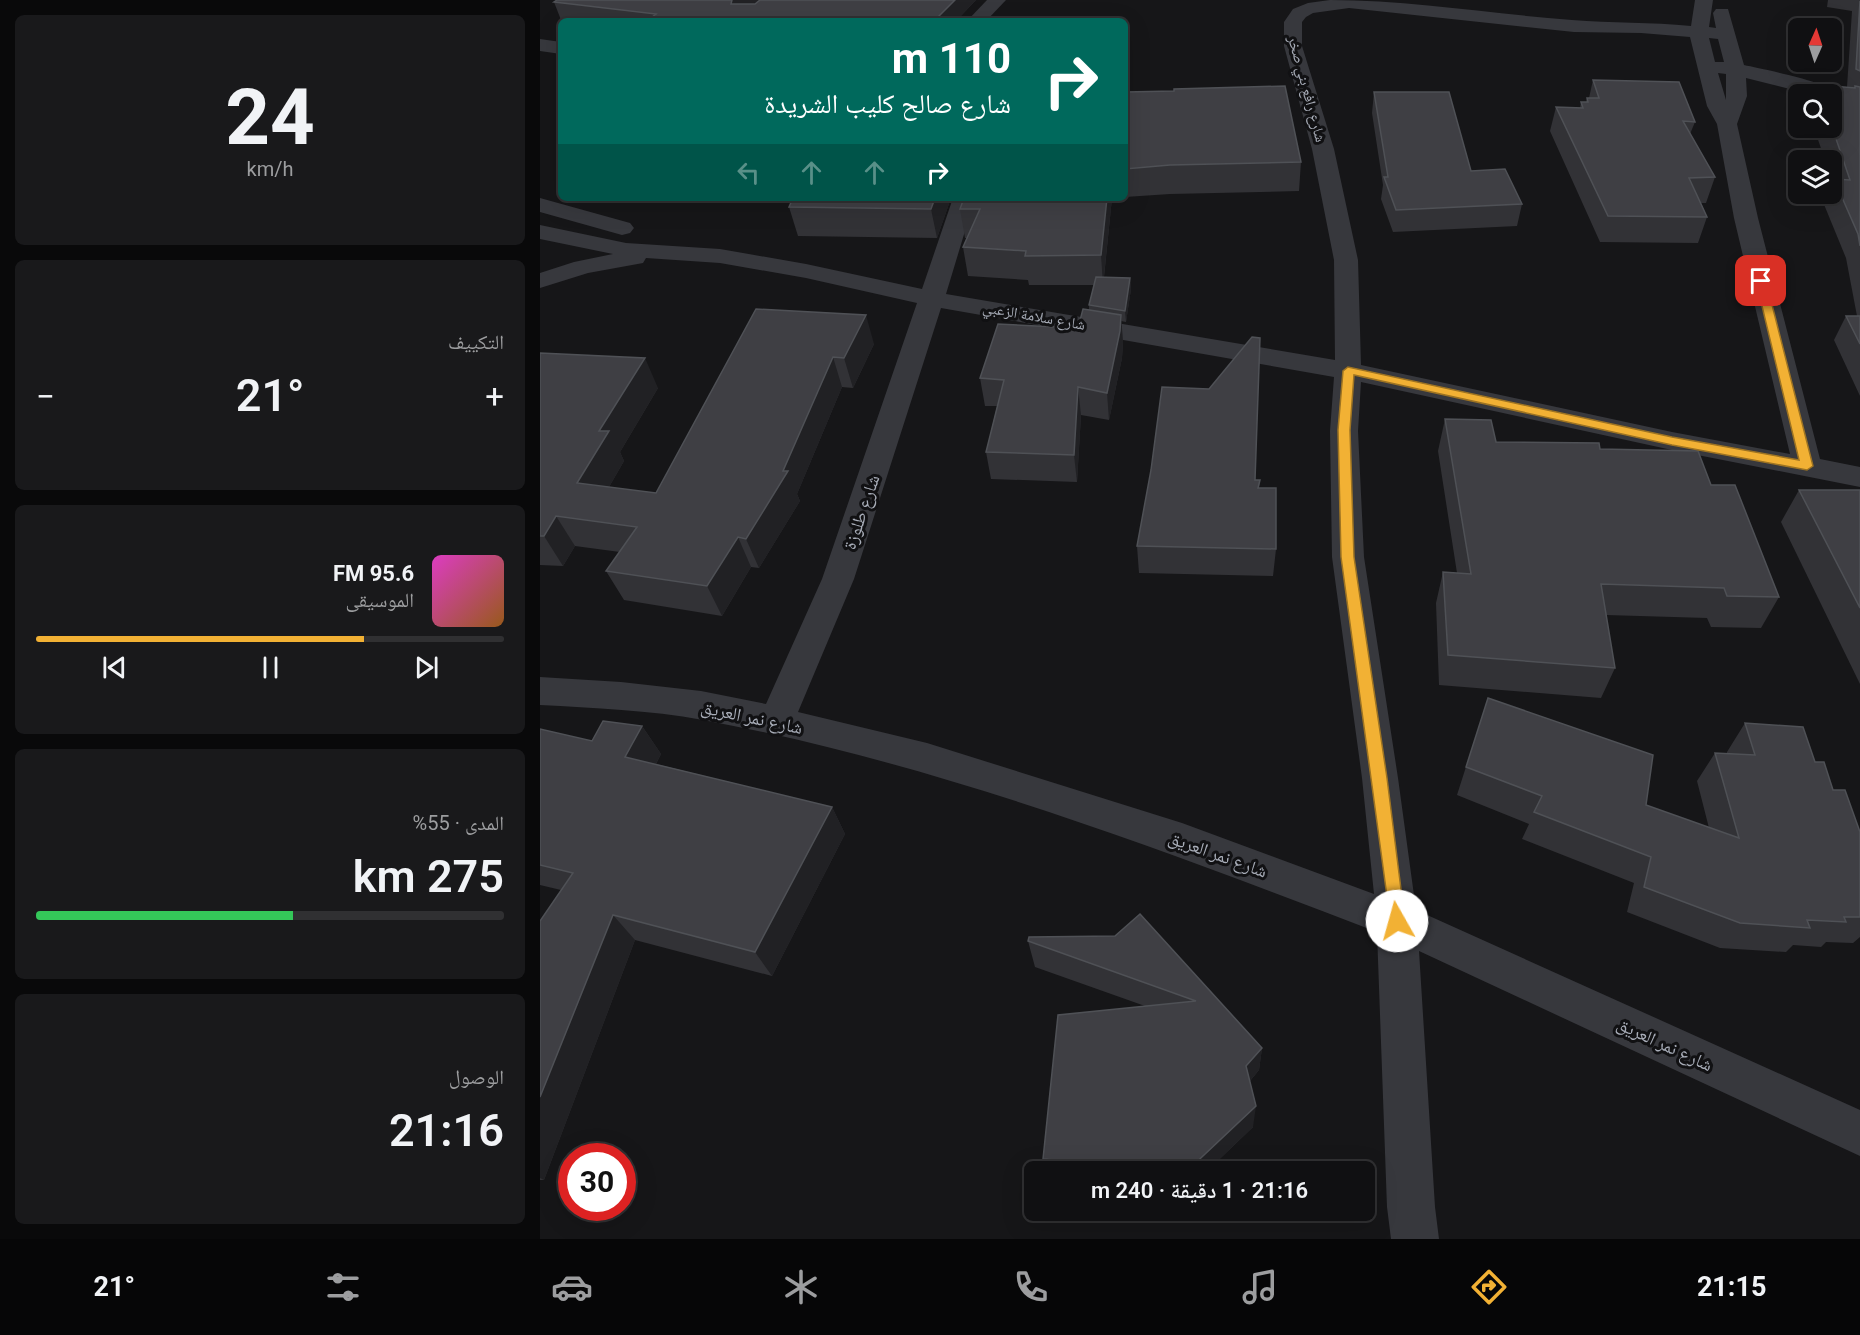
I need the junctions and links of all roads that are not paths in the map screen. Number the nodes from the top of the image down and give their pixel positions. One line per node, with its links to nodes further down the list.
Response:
1 (997, 0): 4 (street)
2 (1704, 0): 5 (street)
3 (1720, 0): 6 (street)
4 (979, 18)
5 (1700, 37): 6 (street, شارع رافع بني صخر); 9 (street); 13 (street, شارع رافع بني صخر)
6 (1726, 39): 10 (street)
7 (540, 45): 8 (street)
8 (558, 48)
9 (1708, 70): 10 (street); 15 (street)
10 (1737, 75): 11 (street); 12 (street); 15 (street)
11 (1793, 84)
12 (1788, 87)
13 (1308, 98): 14 (street); 25 (street, شارع رافع بني صخر)
14 (1286, 99)
15 (1727, 124): 26 (street)
16 (963, 201): 24 (street, شارع طلوزة)
17 (545, 212): 18 (street, شارع سلامة الزعبي)
18 (582, 218): 19 (street); 21 (street, شارع سلامة الزعبي)
19 (550, 234): 20 (street, شارع سلامة الزعبي); 22 (street)
20 (664, 254): 21 (street, شارع سلامة الزعبي); 23 (street)
21 (720, 256): 24 (street, شارع سلامة الزعبي)
22 (540, 261)
23 (540, 281)
24 (932, 299): 25 (street, شارع سلامة الزعبي); 29 (street, شارع طلوزة)
25 (1348, 371): 26 (street, شارع سلامة الزعبي); 30 (street, شارع رافع بني صخر)
26 (1807, 466): 27 (street, شارع سلامة الزعبي)
27 (1860, 477)
28 (540, 691): 29 (street, شارع نمر العريق)
29 (776, 721): 30 (street, شارع نمر العريق)
30 (1397, 921): 31 (street, شارع نمر العريق); 32 (street, شارع رافع بني صخر)
31 (1860, 1133)
32 (1415, 1239)

